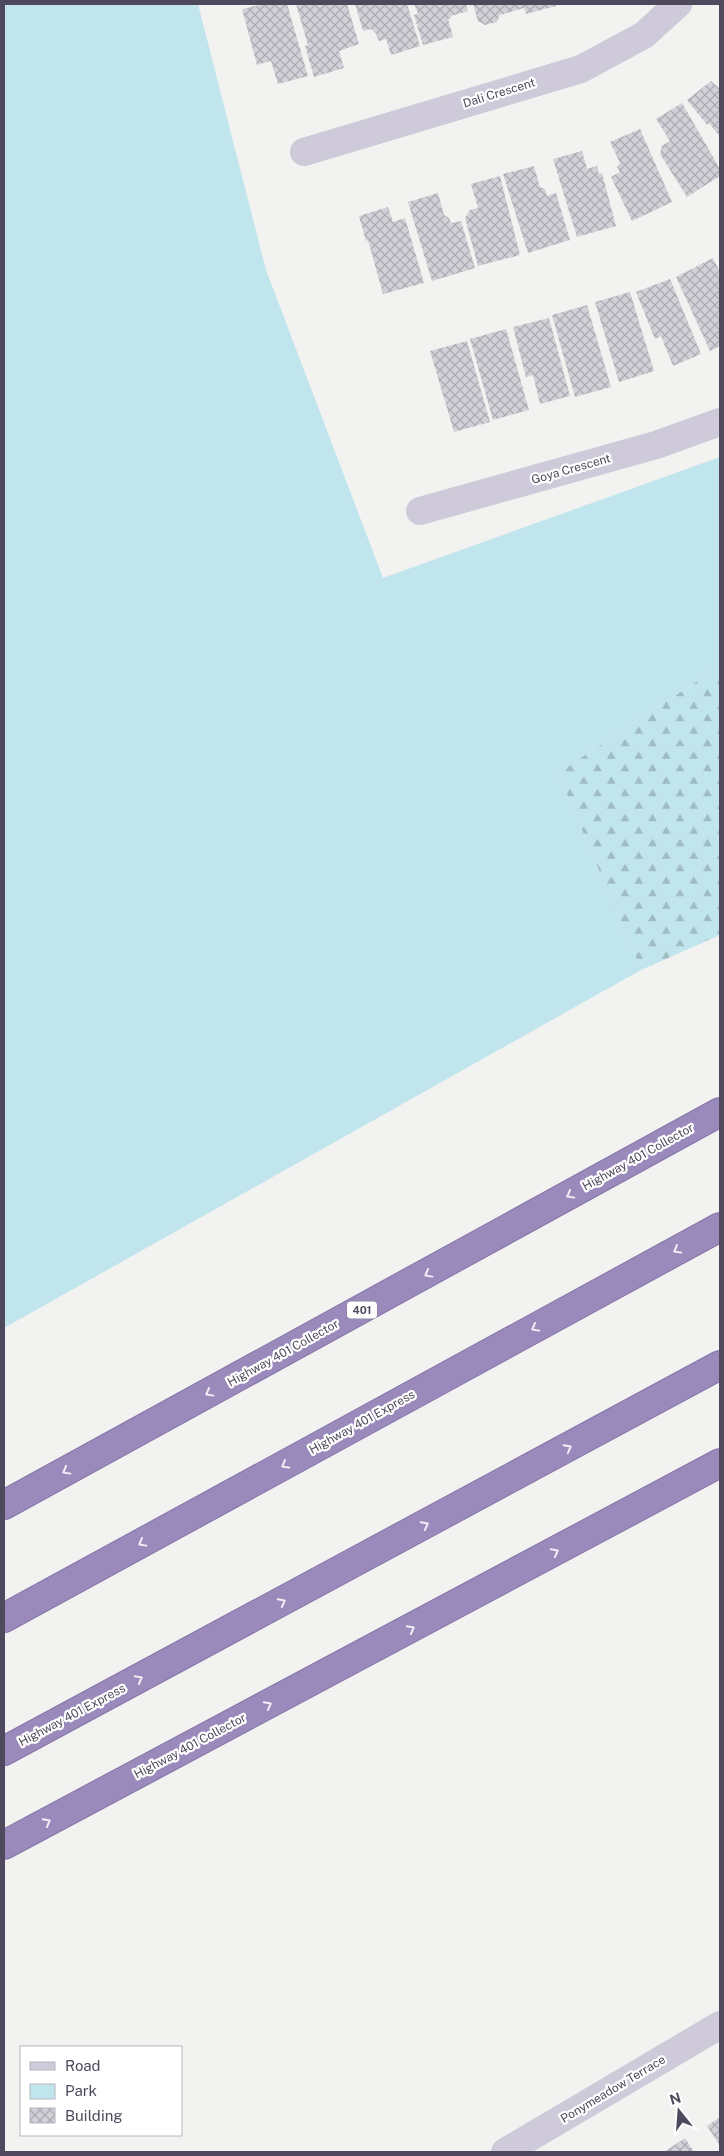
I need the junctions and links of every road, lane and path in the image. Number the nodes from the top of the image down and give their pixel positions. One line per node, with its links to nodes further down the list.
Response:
1 (678, 4): 2 (street, Dali Crescent)
2 (304, 152)
3 (720, 422): 4 (street, Goya Crescent)
4 (420, 511)
5 (720, 1112): 9 (highway, Highway 401 Collector / 401, one-way to 9)
6 (720, 1227): 10 (highway, Highway 401 Express, one-way to 10)
7 (720, 1365): 11 (highway, Highway 401 Express, one-way to 7)
8 (720, 1463): 12 (highway, Highway 401 Collector, one-way to 8)
9 (4, 1505)
10 (4, 1618)
11 (4, 1751)
12 (4, 1844)
13 (720, 2025): 14 (street, Ponymeadow Terrace)
14 (505, 2152)

